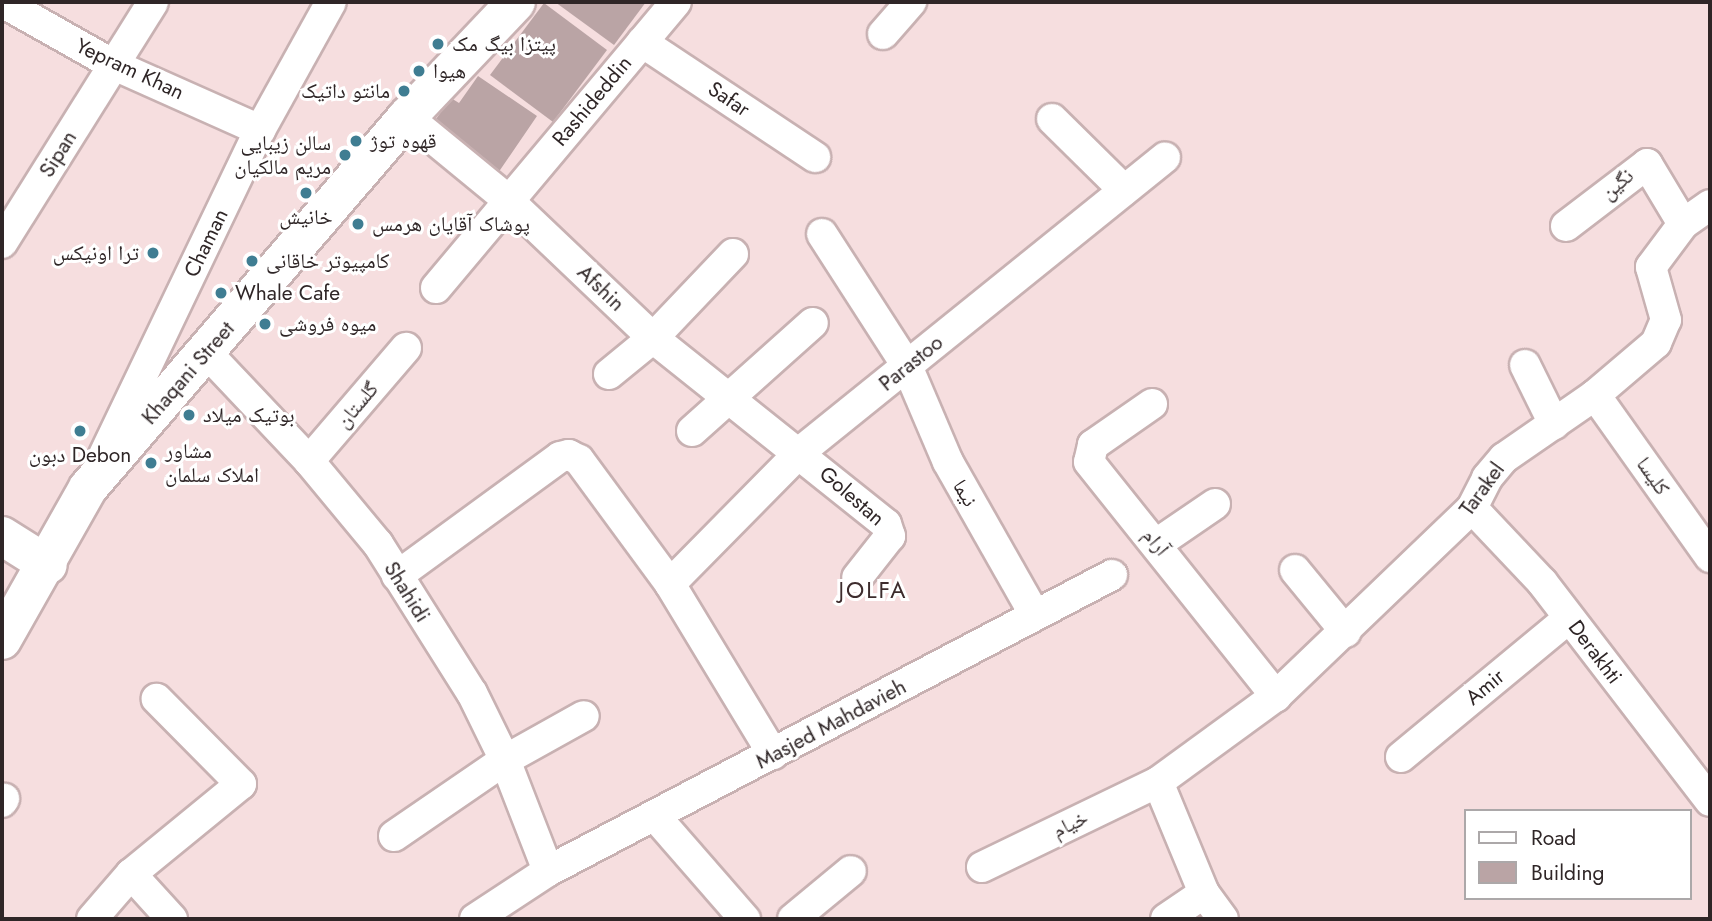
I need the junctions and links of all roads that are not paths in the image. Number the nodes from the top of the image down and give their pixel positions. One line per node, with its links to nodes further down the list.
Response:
1 (2, 2): 9 (street, Yepram Khan)
2 (153, 2): 9 (street, Sipan)
3 (331, 2): 12 (street, Chaman)
4 (516, 2): 10 (street, Khaqani Street)
5 (676, 2): 8 (street, Rashideddin)
6 (907, 3): 7 (street)
7 (883, 34)
8 (642, 42): 13 (street, Safar); 16 (street, Rashideddin)
9 (114, 65): 12 (street, Yepram Khan); 21 (street, Sipan)
10 (407, 117): 16 (street, Afshin); 27 (street, Khaqani Street)
11 (1052, 118): 15 (street)
12 (260, 130): 38 (street, Chaman)
13 (815, 157)
14 (1165, 157): 15 (street, Parastoo)
15 (1124, 190): 29 (street, Parastoo)
16 (509, 200): 23 (street, Rashideddin); 25 (street, Afshin)
17 (1710, 205): 18 (street, Tarakel)
18 (1683, 224): 19 (street, نگین); 31 (street, Tarakel)
19 (1566, 226)
20 (822, 234): 29 (street, نیما)
21 (2, 243)
22 (733, 254): 25 (street)
23 (436, 288)
24 (813, 323): 32 (street)
25 (653, 338): 30 (street); 32 (street, Afshin)
26 (406, 348): 37 (street, گلستان)
27 (206, 352): 37 (street, Shahidi); 38 (street, Khaqani Street)
28 (1525, 365): 34 (street)
29 (906, 366): 36 (street, Parastoo); 50 (street, نیما)
30 (609, 374)
31 (1595, 395): 34 (street, Tarakel); 43 (street, کلیسا)
32 (729, 397): 35 (street); 36 (street, Afshin)
33 (1153, 404): 42 (street, آرام)
34 (1554, 424): 40 (street, Tarakel)
35 (692, 431)
36 (800, 452): 48 (street, Golestan); 49 (street, Parastoo)
37 (309, 461): 47 (street, Shahidi)
38 (88, 488): 44 (street, Khaqani Street)
39 (1215, 504): 42 (street)
40 (1472, 508): 51 (street, Derakhti); 52 (street, Tarakel)
41 (2, 536): 44 (street)
42 (1157, 543): 54 (street, آرام)
43 (1710, 557)
44 (48, 565): 53 (street, Khaqani Street)
45 (1294, 570): 52 (street)
46 (1112, 575): 50 (street, Masjed Mahdavieh)
47 (397, 576): 49 (street); 59 (street, Shahidi)
48 (857, 578)
49 (670, 584): 57 (street)
50 (1035, 615): 57 (street, Masjed Mahdavieh)
51 (1569, 618): 58 (street, Amir); 61 (street, Derakhti)
52 (1346, 632): 54 (street, Tarakel)
53 (2, 640)
54 (1276, 696): 60 (street, Tarakel)
55 (157, 699): 67 (street)
56 (584, 716): 59 (street)
57 (773, 754): 62 (street, Masjed Mahdavieh)
58 (1401, 757)
59 (505, 760): 63 (street); 65 (street, Shahidi)
60 (1158, 782): 64 (street, خیام); 68 (street)
61 (1710, 801)
62 (655, 816): 65 (street, Masjed Mahdavieh); 72 (street)
63 (394, 836)
64 (982, 867)
65 (548, 870): 71 (street, Masjed Mahdavieh)
66 (851, 871): 73 (street)
67 (131, 874): 69 (street); 70 (street)
68 (1204, 892): 74 (street); 75 (street)
69 (92, 919)
70 (172, 919)
71 (475, 919)
72 (745, 919)
73 (793, 919)
74 (1166, 919)
75 (1223, 919)

